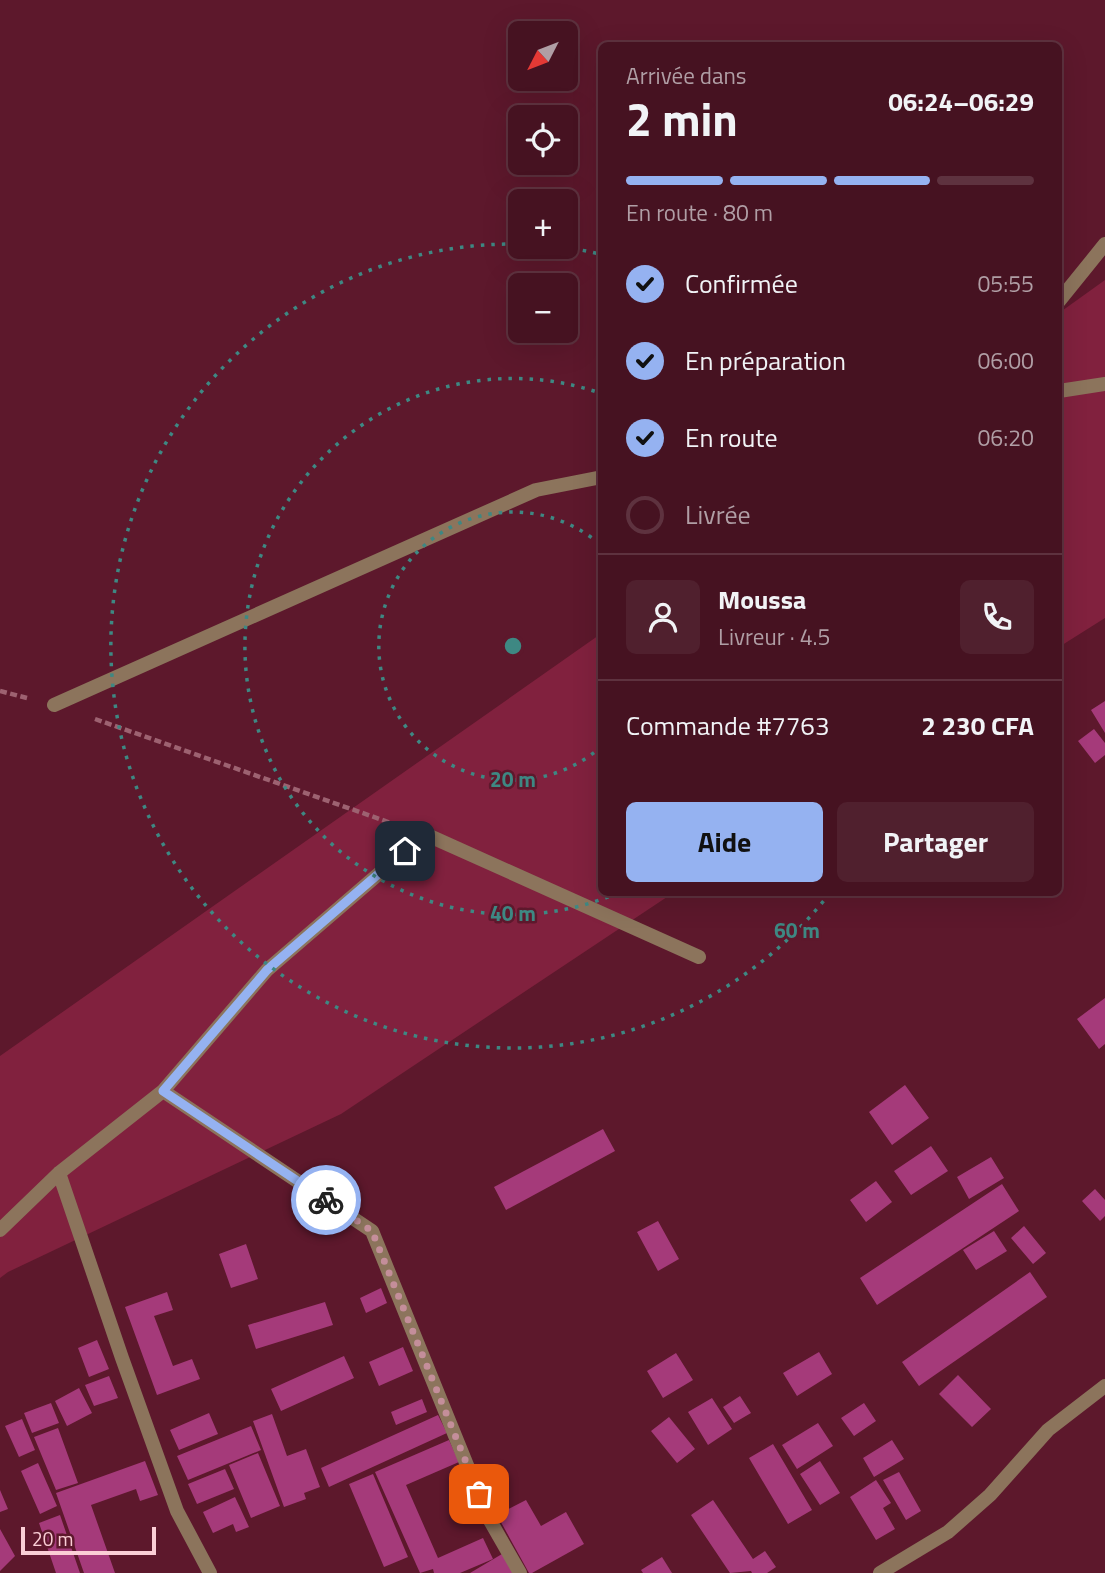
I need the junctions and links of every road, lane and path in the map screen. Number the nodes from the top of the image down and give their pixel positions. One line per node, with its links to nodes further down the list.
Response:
1 (1105, 244): 2 (street)
2 (1062, 297)
3 (1105, 384): 4 (street)
4 (1062, 391)
5 (598, 478): 7 (street)
6 (0, 691): 7 (path)
7 (54, 705): 8 (path)
8 (425, 834): 9 (street); 10 (street)
9 (699, 957)
10 (163, 1091): 11 (street); 15 (street)
11 (59, 1173): 12 (street); 14 (street)
12 (0, 1230)
13 (1105, 1386): 16 (street)
14 (210, 1573)
15 (520, 1573)
16 (880, 1573)

